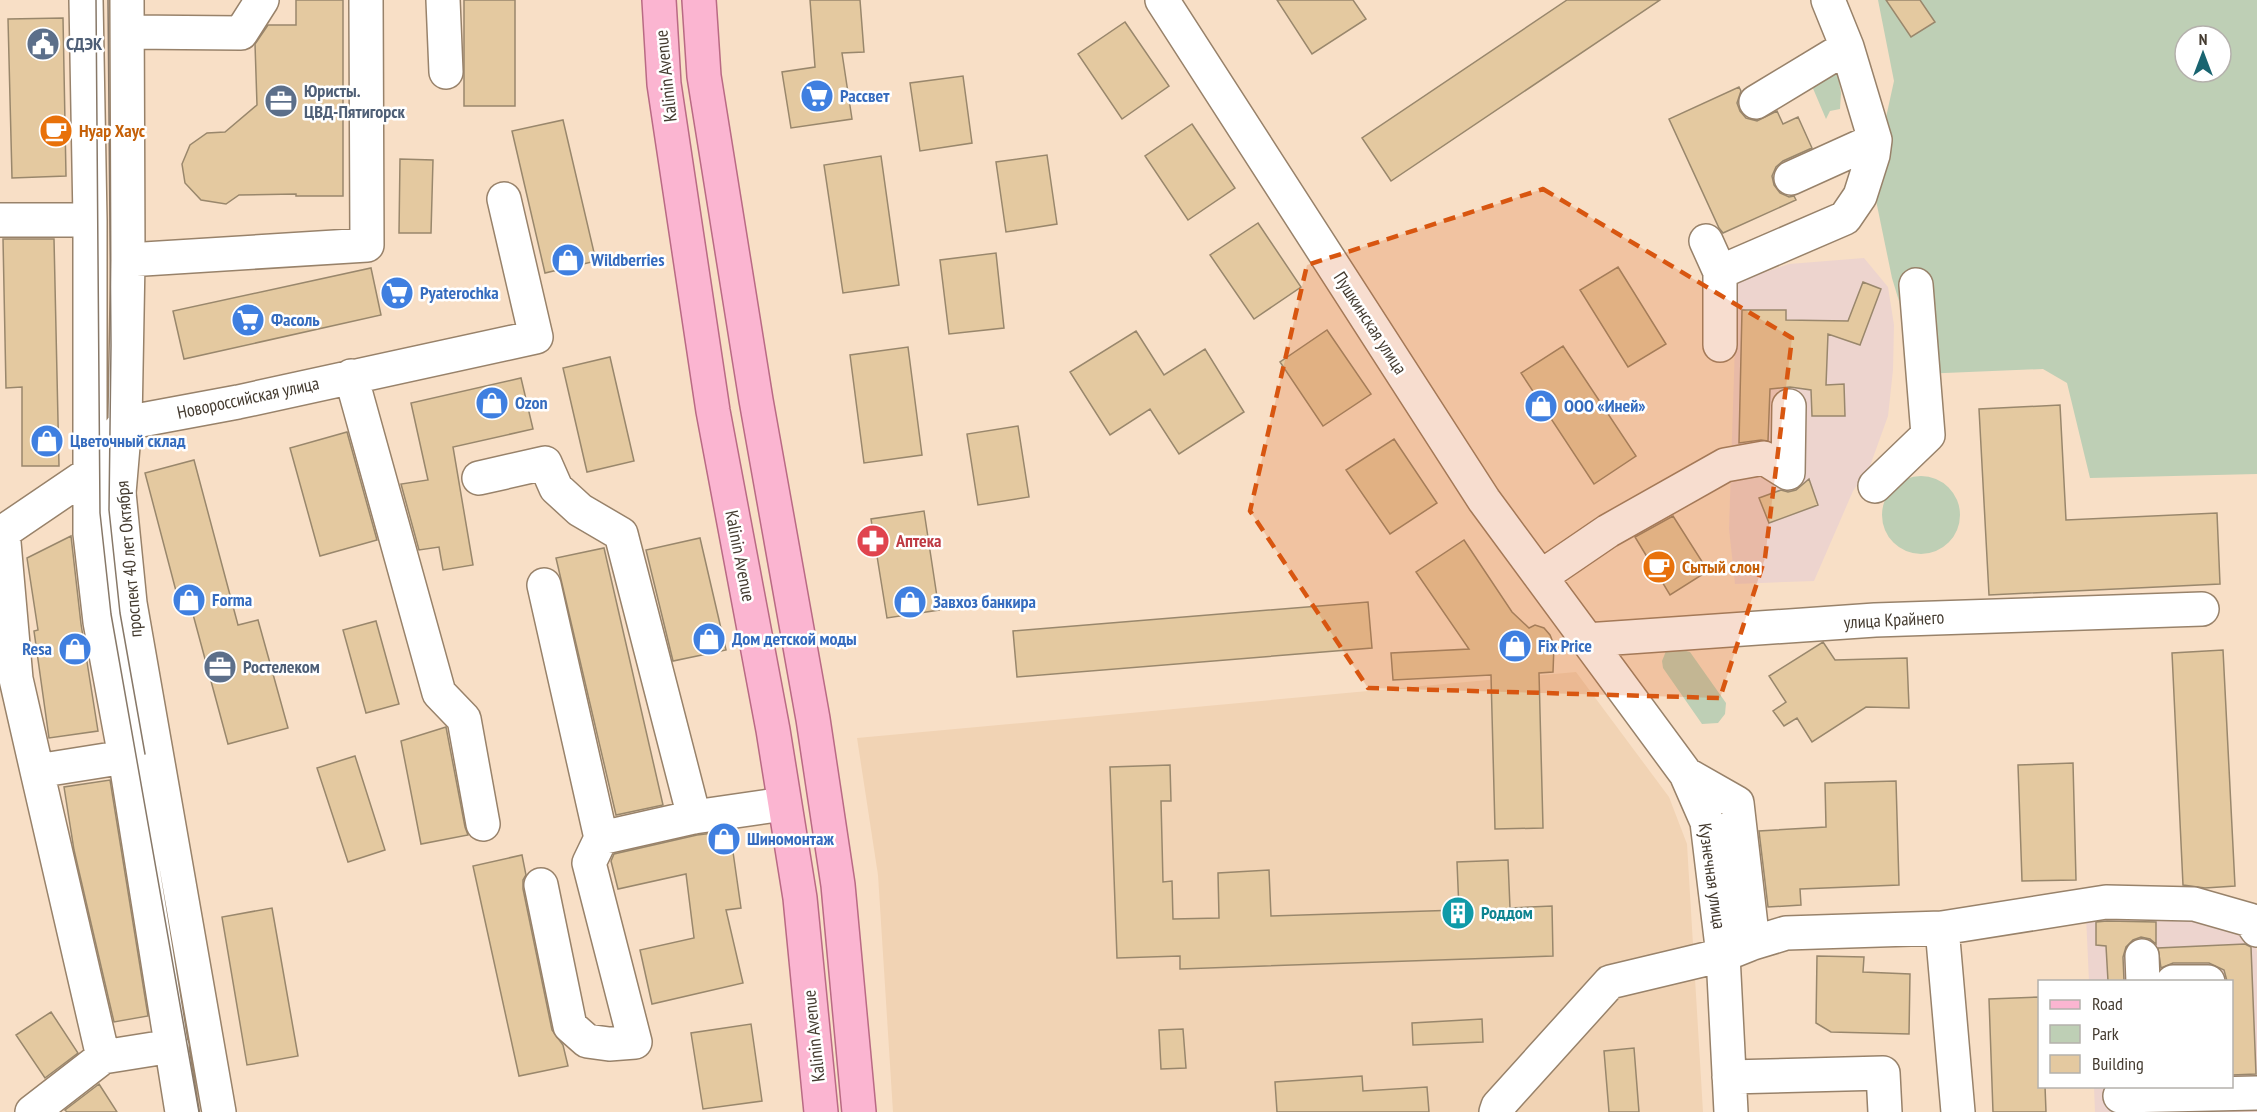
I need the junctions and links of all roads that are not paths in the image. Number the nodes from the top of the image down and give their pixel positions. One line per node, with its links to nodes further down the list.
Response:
1 (86, 0): 17 (street, проспект 40 лет Октября)
2 (262, 0): 9 (street)
3 (366, 0): 19 (street)
4 (443, 0): 11 (street)
5 (659, 0): 38 (main road, Kalinin Avenue)
6 (699, 0): 57 (main road, Kalinin Avenue)
7 (1162, 0): 30 (street, Пушкинская улица)
8 (1828, 0): 10 (street)
9 (128, 16): 19 (street, проспект 40 лет Октября)
10 (1847, 47): 12 (street); 13 (street)
11 (446, 72)
12 (1756, 102)
13 (1875, 140): 14 (street); 20 (street)
14 (1791, 178)
15 (504, 199): 23 (street, Новороссийская улица)
16 (0, 220): 17 (street)
17 (90, 220): 26 (street, проспект 40 лет Октября)
18 (1706, 241): 20 (street)
19 (128, 260): 25 (street, проспект 40 лет Октября)
20 (1720, 273): 22 (street)
21 (1916, 285): 28 (street)
22 (1720, 345)
23 (351, 376): 25 (street, Новороссийская улица); 40 (street)
24 (1788, 406): 30 (street)
25 (125, 423): 26 (street); 55 (street, проспект 40 лет Октября)
26 (90, 473): 29 (street); 35 (street, проспект 40 лет Октября)
27 (479, 478): 39 (street)
28 (1875, 486)
29 (2, 532): 34 (street)
30 (1542, 576): 33 (street, Пушкинская улица)
31 (543, 585): 41 (street)
32 (2202, 609): 33 (street, улица Крайнего)
33 (1586, 640): 37 (street, Кузнечная улица)
34 (8, 684): 36 (street)
35 (125, 757): 36 (street); 47 (street, проспект 40 лет Октября)
36 (37, 771): 48 (street)
37 (1686, 774): 45 (street); 46 (street, Кузнечная улица)
38 (784, 804): 39 (street); 56 (main road, Kalinin Avenue)
39 (694, 817): 41 (street)
40 (483, 824)
41 (602, 838): 42 (street)
42 (541, 885)
43 (2253, 925): 44 (street)
44 (1942, 928): 45 (street); 61 (street)
45 (1753, 943): 46 (street)
46 (1723, 955): 49 (street, Кузнечная улица); 58 (street)
47 (172, 1046): 48 (street); 54 (street, проспект 40 лет Октября)
48 (103, 1057): 53 (street)
49 (1729, 1077): 59 (street, Кузнечная улица); 60 (street)
50 (2213, 1090): 51 (street); 52 (street)
51 (2257, 1093)
52 (2120, 1096)
53 (32, 1112)
54 (182, 1112)
55 (219, 1112)
56 (821, 1112)
57 (859, 1112)
58 (1496, 1112)
59 (1731, 1112)
60 (1885, 1112)
61 (1958, 1112)

